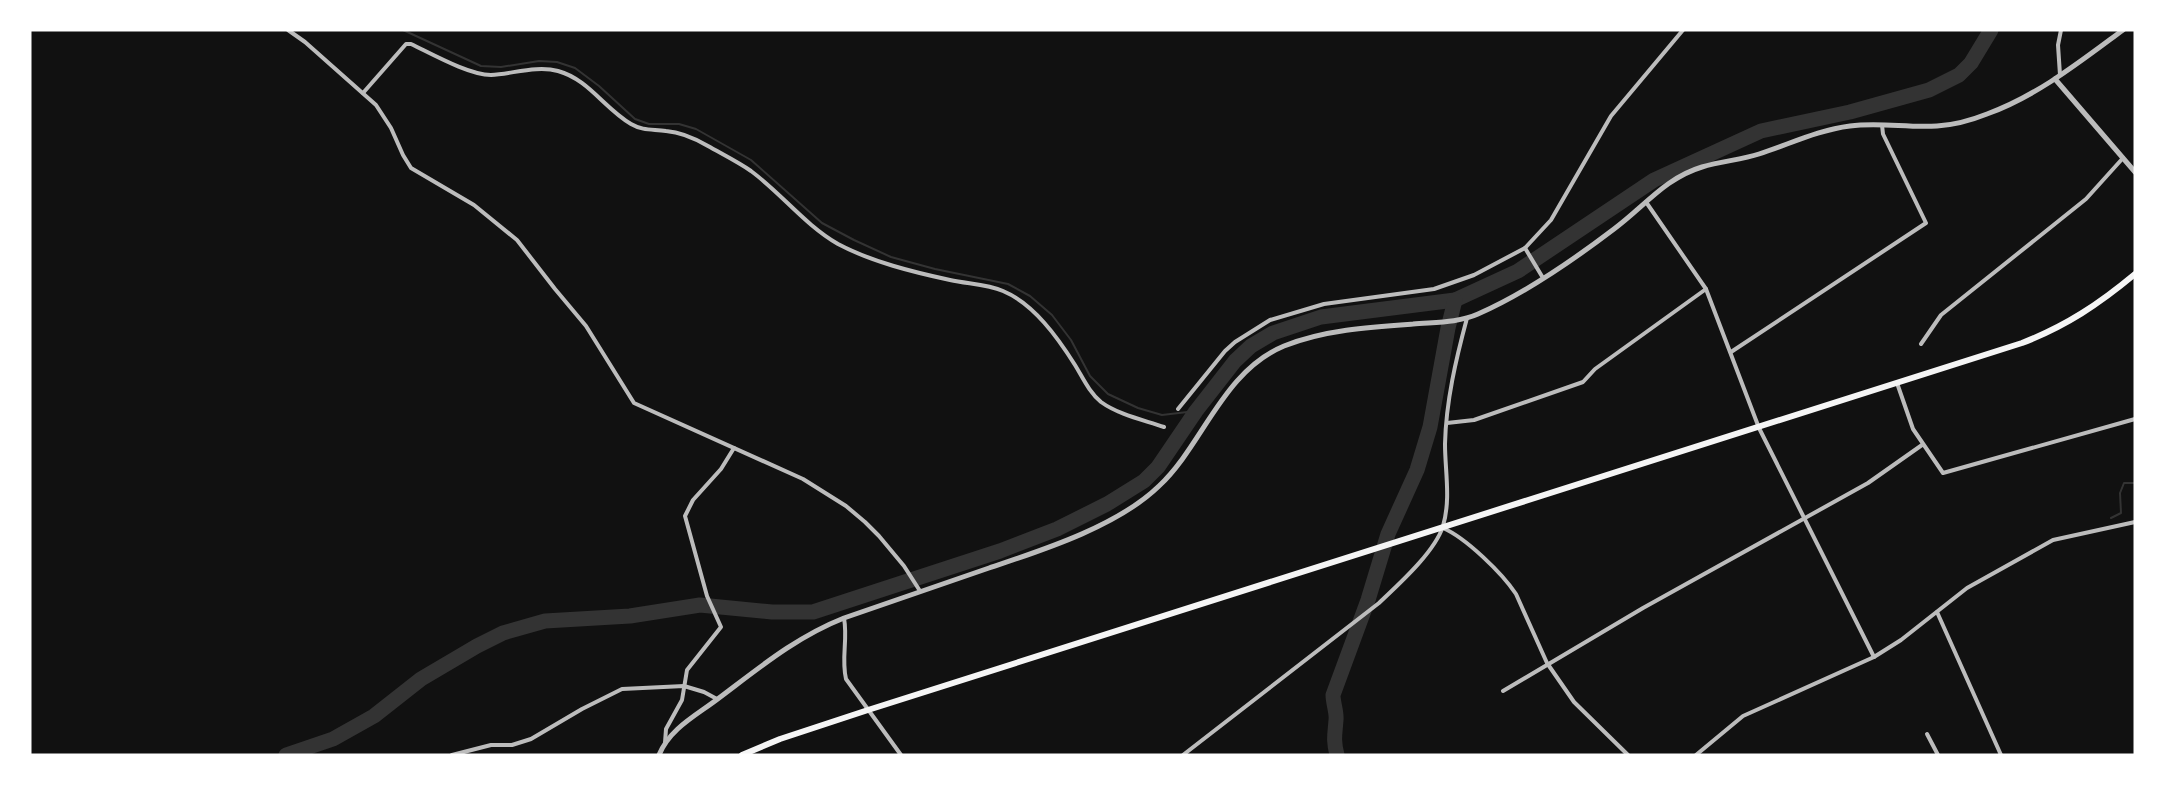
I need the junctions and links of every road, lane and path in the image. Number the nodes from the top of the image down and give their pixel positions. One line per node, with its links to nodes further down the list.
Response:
1 (288, 30): 6 (street)
2 (1683, 30): 11 (street)
3 (2061, 30): 5 (street)
4 (2123, 30): 5 (street)
5 (2058, 77): 7 (street); 8 (street)
6 (363, 93): 22 (street); 25 (street)
7 (1882, 125): 10 (street); 17 (street)
8 (2123, 158): 9 (street); 16 (street)
9 (2135, 172)
10 (1646, 202): 12 (street); 14 (street)
11 (1526, 250): 12 (street); 19 (street)
12 (1542, 276): 15 (street)
13 (2134, 276): 18 (main road)
14 (1706, 289): 17 (street); 21 (street)
15 (1465, 319): 21 (street); 29 (street)
16 (1920, 344)
17 (1731, 352): 23 (street)
18 (1897, 383): 23 (main road); 24 (street)
19 (1178, 409)
20 (2135, 419): 24 (street)
21 (1447, 423): 28 (street)
22 (1164, 427)
23 (1759, 428): 26 (street); 28 (main road)
24 (1922, 445): 26 (street)
25 (734, 448): 29 (street); 34 (street)
26 (1804, 519): 32 (street); 33 (street)
27 (2135, 522): 30 (street)
28 (1443, 528): 33 (street); 37 (main road); 44 (street)
29 (920, 591): 31 (street)
30 (1937, 612): 32 (street); 48 (street)
31 (844, 618): 36 (street); 37 (street)
32 (1874, 657): 46 (street)
33 (1547, 663): 35 (street); 45 (street)
34 (684, 686): 36 (street); 39 (street); 40 (street)
35 (1503, 691)
36 (717, 699): 39 (street)
37 (868, 710): 42 (main road); 43 (street)
38 (1927, 734): 47 (street)
39 (665, 742): 41 (street)
40 (452, 755)
41 (659, 755)
42 (742, 755)
43 (901, 755)
44 (1183, 755)
45 (1628, 755)
46 (1696, 755)
47 (1938, 755)
48 (2001, 755)

